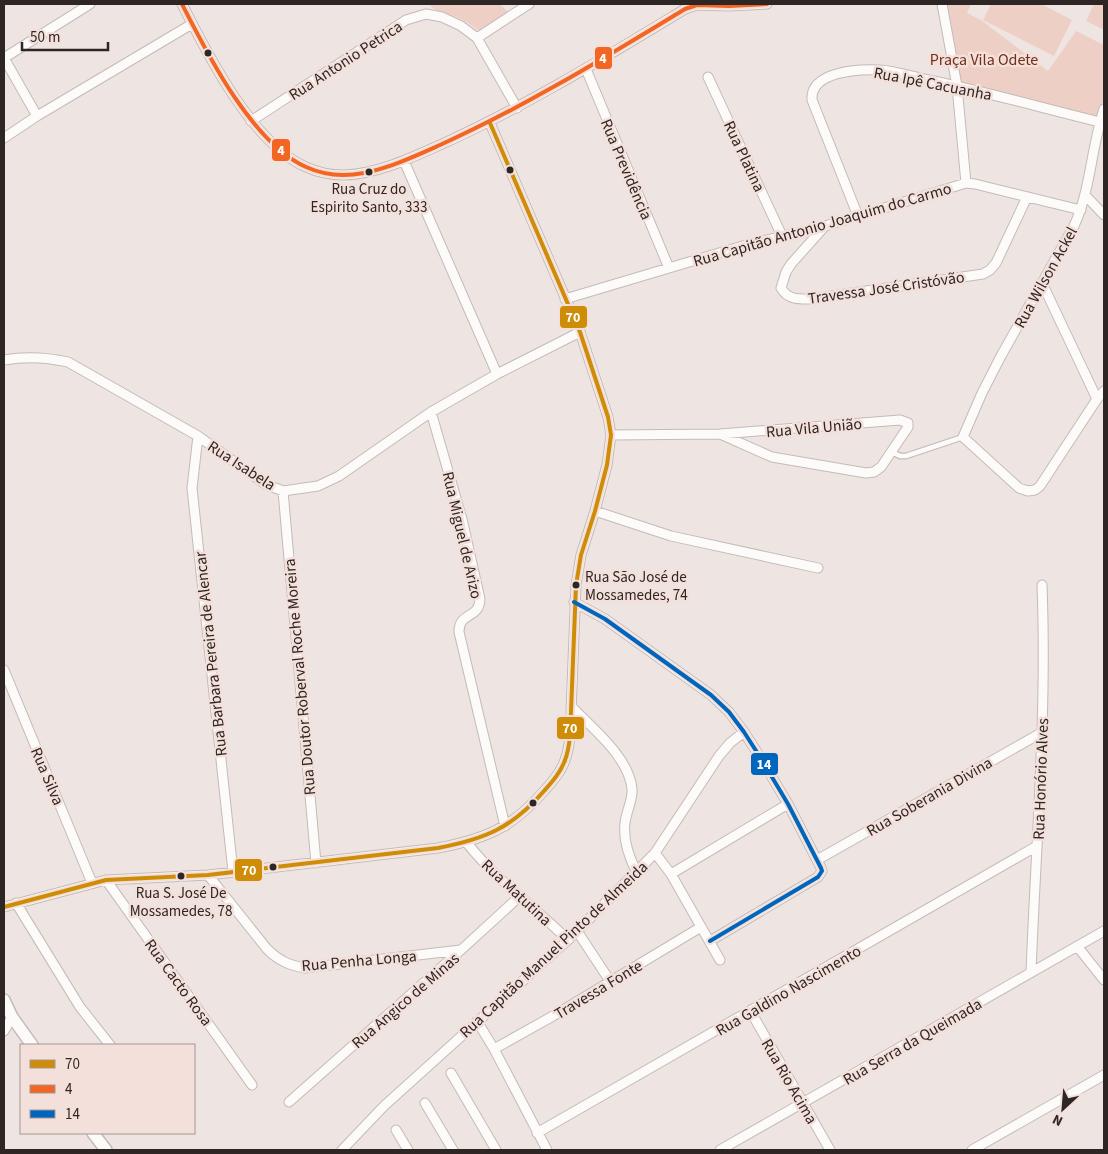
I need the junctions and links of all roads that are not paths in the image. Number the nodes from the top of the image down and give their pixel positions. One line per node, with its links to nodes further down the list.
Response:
1 (90, 4): 8 (street)
2 (182, 4): 6 (street)
3 (530, 4): 7 (street)
4 (768, 4): 9 (street)
5 (942, 4): 11 (street)
6 (192, 24): 14 (street); 15 (street)
7 (477, 38): 12 (street, Rua Antonio Petrica); 15 (street, Rua Antonio Petrica)
8 (4, 58): 14 (street)
9 (586, 69): 12 (street); 28 (street, Rua Previdência)
10 (708, 77): 27 (street, Rua Platina)
11 (957, 86): 16 (street, Rua Ipê Cacuanha); 20 (street); 25 (street, Rua Ipê Cacuanha)
12 (516, 108): 17 (street)
13 (1104, 109): 16 (street, Rua Wilson Ackel)
14 (37, 116): 18 (street)
15 (251, 121): 19 (street)
16 (1100, 122): 21 (street, Rua Wilson Ackel)
17 (490, 123): 19 (street); 30 (street)
18 (4, 138)
19 (404, 161): 33 (street)
20 (966, 183): 22 (street, Rua Capitão Antonio Joaquim do Carmo); 25 (street, Rua Capitão Antonio Joaquim do Carmo)
21 (1086, 196): 23 (street, Rua Wilson Ackel); 24 (street)
22 (1027, 197): 23 (street, Rua Capitão Antonio Joaquim do Carmo); 26 (street, Travessa José Cristóvão)
23 (1082, 210): 29 (street, Rua Wilson Ackel)
24 (1104, 215)
25 (858, 216): 26 (street, Rua Capitão Antonio Joaquim do Carmo)
26 (825, 226): 27 (street, Rua Capitão Antonio Joaquim do Carmo)
27 (782, 236): 28 (street, Rua Capitão Antonio Joaquim do Carmo)
28 (669, 268): 30 (street, Rua Capitão Antonio Joaquim do Carmo)
29 (1042, 283): 35 (street); 40 (street, Rua Wilson Ackel)
30 (565, 299): 31 (street)
31 (580, 332): 33 (street, Rua Isabela); 38 (street)
32 (4, 360): 39 (street, Rua Isabela)
33 (497, 374): 36 (street, Rua Isabela)
34 (1104, 391): 35 (street)
35 (1097, 398): 40 (street)
36 (432, 412): 42 (street, Rua Isabela); 52 (street, Rua Miguel de Arizo)
37 (720, 434): 38 (street, Rua Vila União); 41 (street, Rua Vila União); 41 (street, Rua Vila União)
38 (611, 435): 43 (street)
39 (198, 436): 42 (street, Rua Isabela); 59 (street, Rua Barbara Pereira de Alencar)
40 (963, 437): 41 (lane)
41 (892, 452)
42 (283, 491): 57 (street, Rua Doutor Roberval Roche Moreira)
43 (595, 511): 44 (street); 46 (street)
44 (818, 568)
45 (1042, 585): 50 (street, Rua Honório Alves)
46 (574, 602): 48 (street); 49 (street)
47 (4, 670): 63 (street, Rua Silva)
48 (571, 706): 52 (street); 58 (street)
49 (744, 732): 51 (street); 55 (street, Rua Capitão Manuel Pinto de Almeida)
50 (1041, 733): 54 (street, Rua Honório Alves); 56 (street, Rua Soberania Divina)
51 (788, 804): 56 (street); 60 (street)
52 (505, 826): 53 (street)
53 (467, 843): 57 (street); 64 (street, Rua Matutina)
54 (1038, 846): 75 (street, Rua Honório Alves); 79 (street, Rua Galdino Nascimento)
55 (656, 853): 58 (street, Rua Capitão Manuel Pinto de Almeida); 60 (street)
56 (817, 860): 71 (street)
57 (316, 864): 59 (street)
58 (636, 871): 68 (street, Rua Capitão Manuel Pinto de Almeida)
59 (233, 872): 61 (street)
60 (671, 874): 67 (street)
61 (208, 875): 62 (street); 73 (street, Rua Penha Longa)
62 (106, 880): 63 (street); 88 (street, Rua Cacto Rosa)
63 (92, 883): 65 (street)
64 (520, 896): 70 (street, Rua Matutina); 73 (street, Rua Angico de Minas)
65 (16, 902): 66 (street); 84 (street)
66 (4, 907)
67 (701, 927): 71 (street); 77 (street, Travessa Fonte)
68 (577, 931): 70 (street, Rua Capitão Manuel Pinto de Almeida); 77 (street)
69 (1104, 931): 72 (street, Rua Serra da Queimada)
70 (568, 940): 81 (street, Rua Capitão Manuel Pinto de Almeida)
71 (710, 941): 74 (street)
72 (1077, 946): 75 (street, Rua Serra da Queimada); 76 (street)
73 (461, 950): 89 (street, Rua Angico de Minas)
74 (720, 960)
75 (1031, 972): 91 (street, Rua Serra da Queimada)
76 (1104, 980)
77 (610, 981): 85 (street, Travessa Fonte)
78 (4, 1000): 80 (street)
79 (751, 1012): 91 (street, Rua Rio Acima); 93 (street, Rua Galdino Nascimento)
80 (12, 1017): 82 (street); 83 (street)
81 (477, 1021): 85 (street); 96 (street, Rua Capitão Manuel Pinto de Almeida)
82 (4, 1031)
83 (31, 1044)
84 (109, 1044)
85 (494, 1049): 93 (street)
86 (451, 1073): 99 (street)
87 (1104, 1075): 103 (street)
88 (252, 1084)
89 (289, 1102)
90 (425, 1103): 98 (street)
91 (804, 1104): 101 (street, Rua Serra da Queimada); 102 (street, Rua Rio Acima)
92 (396, 1130): 97 (street)
93 (537, 1133): 100 (street)
94 (94, 1134): 95 (street)
95 (104, 1150)
96 (342, 1150)
97 (408, 1150)
98 (453, 1150)
99 (496, 1150)
100 (547, 1150)
101 (720, 1150)
102 (830, 1150)
103 (972, 1150)

